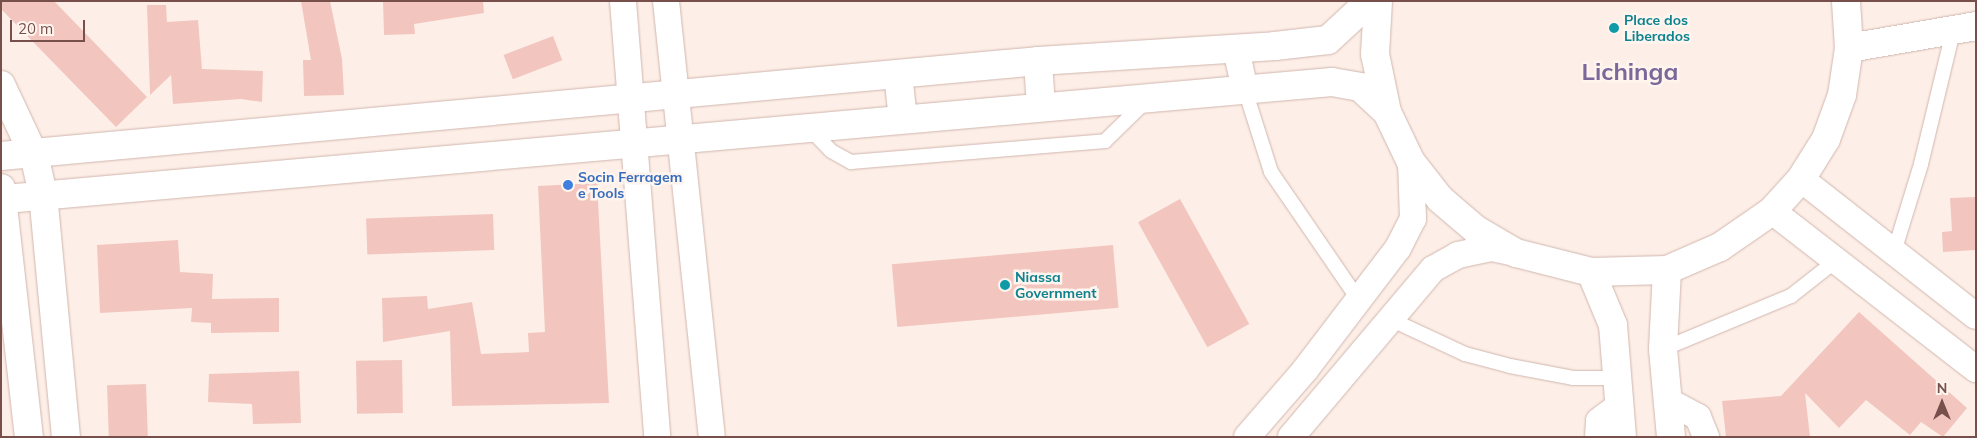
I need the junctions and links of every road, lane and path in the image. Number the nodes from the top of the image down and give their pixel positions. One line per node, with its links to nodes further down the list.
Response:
1 (623, 1): 14 (street)
2 (666, 1): 13 (street)
3 (1370, 1): 8 (street)
4 (1378, 1): 17 (street)
5 (1846, 1): 7 (street)
6 (1965, 26): 7 (street); 30 (lane)
7 (1849, 48): 25 (street)
8 (1236, 49): 9 (street); 12 (street)
9 (1038, 61): 10 (street); 16 (street)
10 (898, 74): 13 (street); 18 (street)
11 (1, 85): 22 (street)
12 (1245, 90): 15 (street); 17 (street); 34 (lane)
13 (677, 92): 14 (street); 20 (street)
14 (632, 96): 21 (street); 22 (street)
15 (1149, 98): 16 (street); 19 (lane)
16 (1041, 107): 18 (street)
17 (1387, 112): 24 (street)
18 (903, 119): 19 (street)
19 (807, 127): 20 (street)
20 (680, 138): 21 (street); 45 (street)
21 (634, 142): 26 (street); 44 (street)
22 (34, 155): 23 (street); 26 (street)
23 (1, 156)
24 (1411, 162): 29 (street); 34 (street)
25 (1801, 179): 28 (street); 30 (street)
26 (44, 194): 27 (street); 43 (street)
27 (3, 195): 42 (street)
28 (1772, 211): 31 (street); 32 (street)
29 (1516, 252): 33 (street); 36 (street)
30 (1894, 252): 35 (street)
31 (1834, 262): 37 (lane); 38 (street)
32 (1667, 270): 33 (street); 37 (street)
33 (1591, 272): 39 (street)
34 (1358, 299): 36 (street); 46 (street)
35 (1976, 316)
36 (1390, 320): 39 (lane); 47 (street)
37 (1663, 349): 40 (street)
38 (1976, 369)
39 (1617, 378): 41 (street)
40 (1668, 401): 50 (street); 51 (street)
41 (1620, 405): 48 (street); 49 (street)
42 (29, 437)
43 (66, 437)
44 (657, 437)
45 (712, 437)
46 (1247, 437)
47 (1291, 437)
48 (1598, 437)
49 (1622, 437)
50 (1671, 437)
51 (1706, 437)

